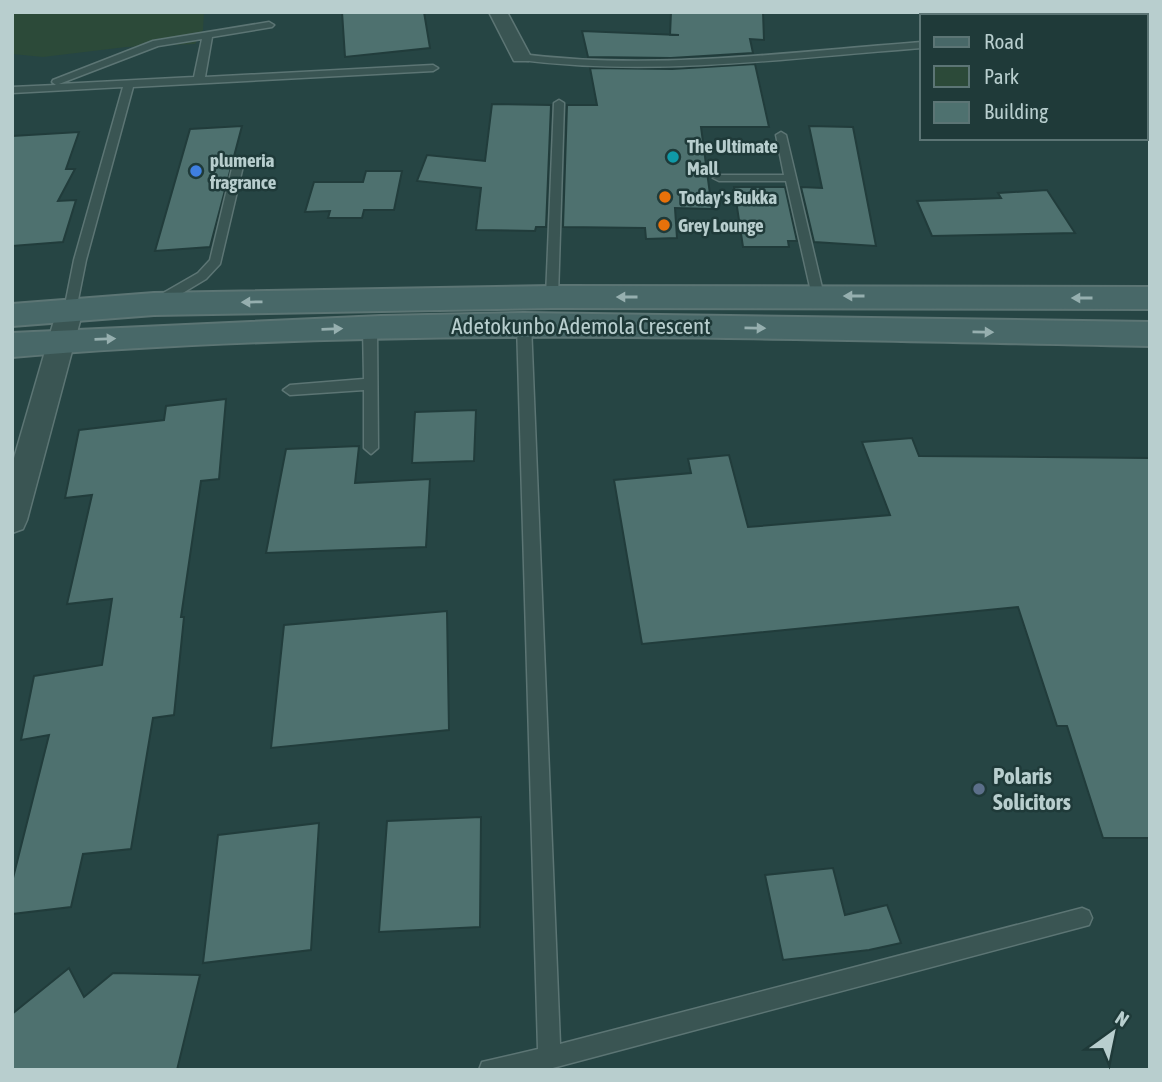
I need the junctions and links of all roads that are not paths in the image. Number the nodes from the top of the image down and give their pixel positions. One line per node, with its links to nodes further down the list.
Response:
1 (498, 12): 5 (street)
2 (269, 25): 3 (lane)
3 (207, 37): 7 (lane); 9 (lane)
4 (920, 45): 5 (lane)
5 (521, 57)
6 (433, 68): 7 (lane)
7 (199, 80): 8 (lane)
8 (129, 84): 9 (lane); 20 (lane)
9 (45, 87): 10 (lane)
10 (12, 90)
11 (559, 103): 17 (lane)
12 (781, 135): 15 (lane)
13 (238, 162): 19 (lane)
14 (719, 178): 15 (lane)
15 (791, 178): 16 (lane)
16 (818, 296): 17 (main road, Adetokunbo Ademola Crescent, one-way to 17); 18 (main road, Adetokunbo Ademola Crescent, one-way to 16)
17 (552, 297): 19 (main road, Adetokunbo Ademola Crescent, one-way to 19)
18 (1150, 298)
19 (154, 304): 20 (main road, Adetokunbo Ademola Crescent)
20 (70, 310): 21 (main road, Adetokunbo Ademola Crescent); 25 (street)
21 (12, 315)
22 (524, 324): 23 (main road, Adetokunbo Ademola Crescent); 24 (main road, Adetokunbo Ademola Crescent, one-way to 24); 32 (lane)
23 (369, 327): 25 (main road, Adetokunbo Ademola Crescent, one-way to 23); 27 (lane)
24 (1150, 334)
25 (60, 341): 26 (main road, Adetokunbo Ademola Crescent); 30 (street)
26 (12, 345)
27 (370, 384): 28 (lane); 29 (lane)
28 (290, 390)
29 (371, 448)
30 (12, 520)
31 (1082, 918): 32 (lane)
32 (549, 1058): 33 (lane)
33 (490, 1070)

